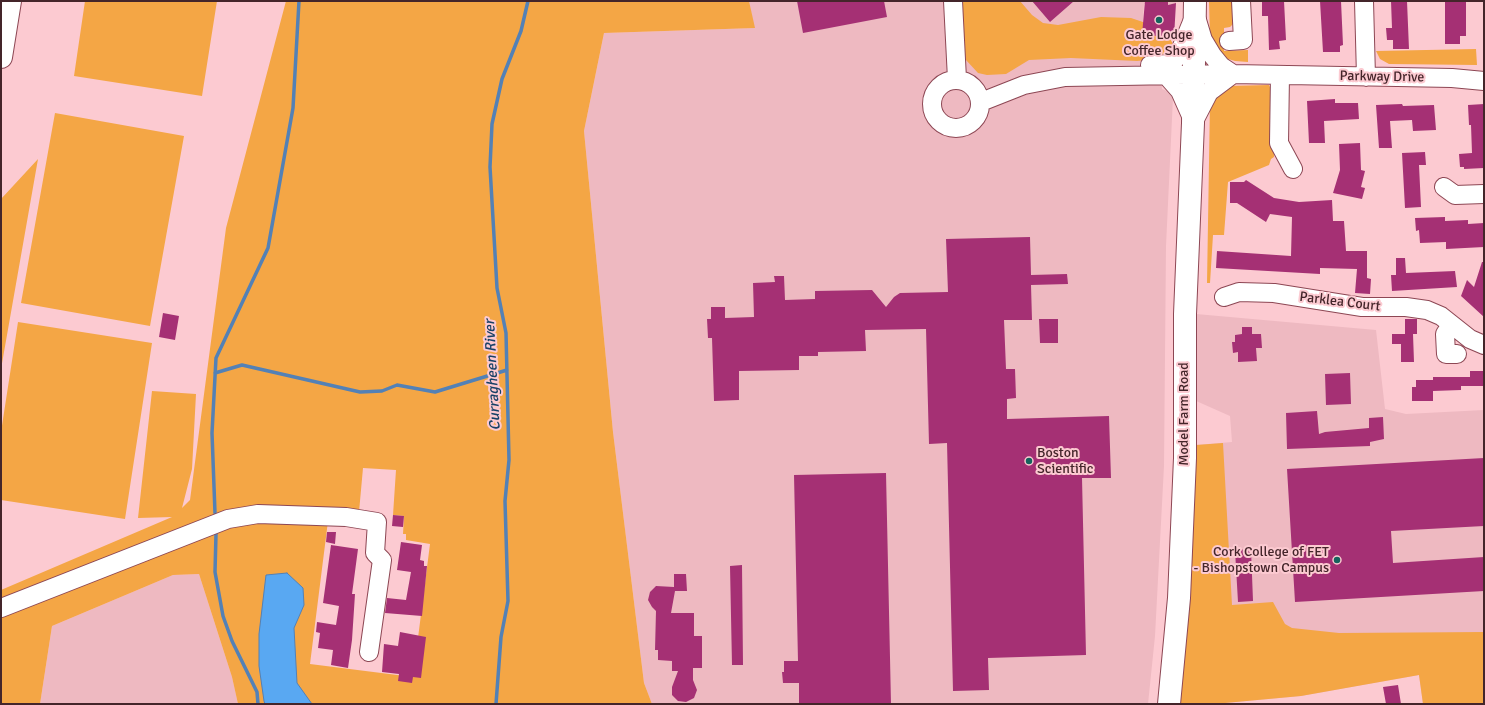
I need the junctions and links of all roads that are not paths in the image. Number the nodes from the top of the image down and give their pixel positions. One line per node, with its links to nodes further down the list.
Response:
1 (10, 1): 7 (main road)
2 (953, 1): 14 (street)
3 (1242, 1): 6 (street)
4 (1364, 1): 13 (street)
5 (1195, 7): 9 (main road, Model Farm Road); 10 (street); 11 (street)
6 (1229, 41)
7 (1, 57)
8 (1165, 74): 9 (street, Parkway Drive); 11 (street, Parkway Drive); 17 (street)
9 (1195, 74): 10 (street, Parkway Drive); 17 (main road, Model Farm Road)
10 (1233, 74): 12 (street, Parkway Drive); 17 (street, Model Farm Road)
11 (1109, 75): 16 (street, Parkway Drive)
12 (1280, 75): 13 (street, Parkway Drive); 18 (street)
13 (1366, 76): 15 (street, Parkway Drive)
14 (957, 79): 16 (street); 16 (street)
15 (1484, 80)
16 (981, 102)
17 (1194, 123): 27 (main road, Model Farm Road)
18 (1293, 169)
19 (1444, 187): 20 (street)
20 (1484, 194)
21 (1224, 296): 22 (street, Parklea Court)
22 (1451, 325): 23 (street, Parklea Court); 24 (street)
23 (1477, 342)
24 (1457, 354)
25 (1, 608): 26 (street)
26 (364, 651)
27 (1169, 704)

